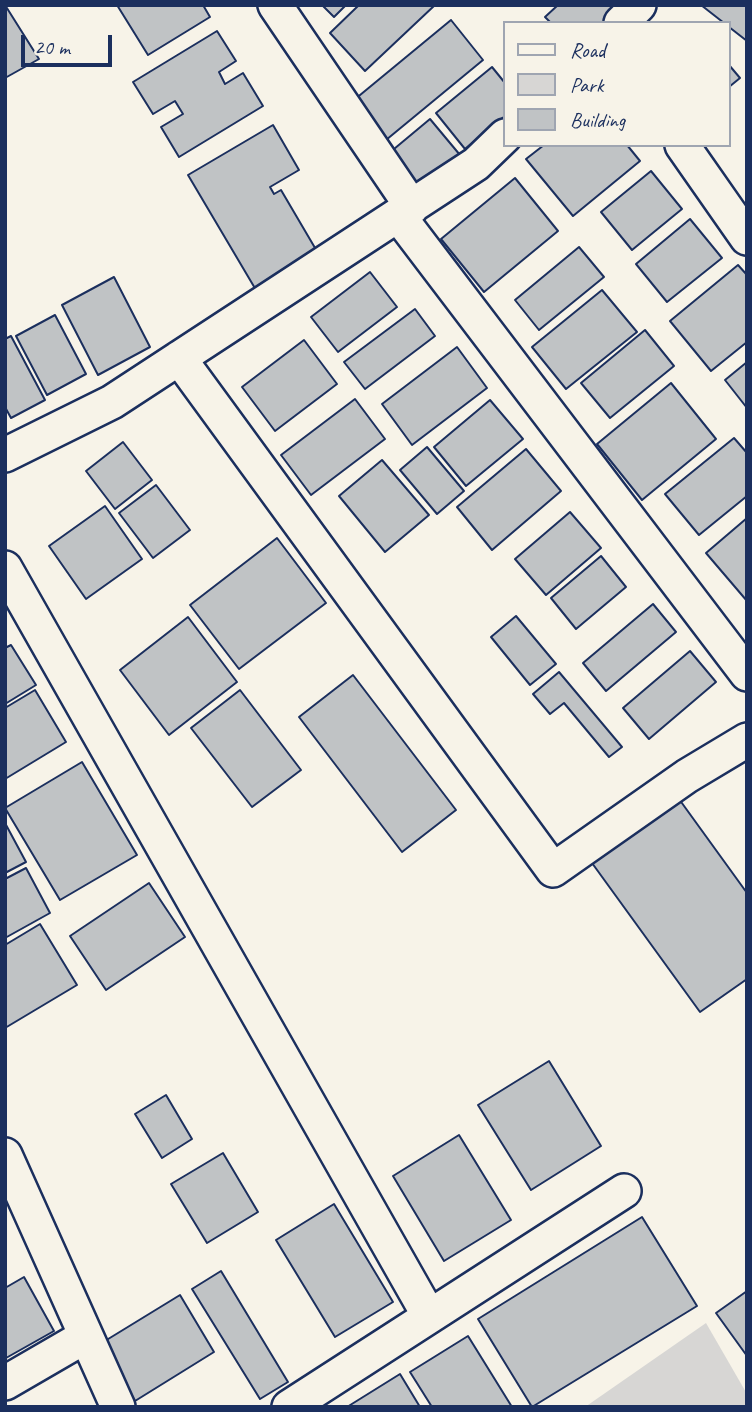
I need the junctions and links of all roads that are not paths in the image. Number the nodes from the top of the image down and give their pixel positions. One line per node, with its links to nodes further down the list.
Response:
1 (275, 5): 6 (street)
2 (639, 5): 3 (street)
3 (623, 21)
4 (504, 137): 6 (street)
5 (683, 147): 7 (street)
6 (405, 211): 8 (street); 11 (street)
7 (747, 238)
8 (179, 358): 9 (street); 12 (street)
9 (5, 455)
10 (5, 568): 15 (street)
11 (747, 674)
12 (747, 740)
13 (7, 1164): 16 (street)
14 (624, 1191): 15 (street)
15 (428, 1314): 19 (street)
16 (86, 1336): 17 (street); 18 (street)
17 (5, 1383)
18 (118, 1407)
19 (289, 1407)

